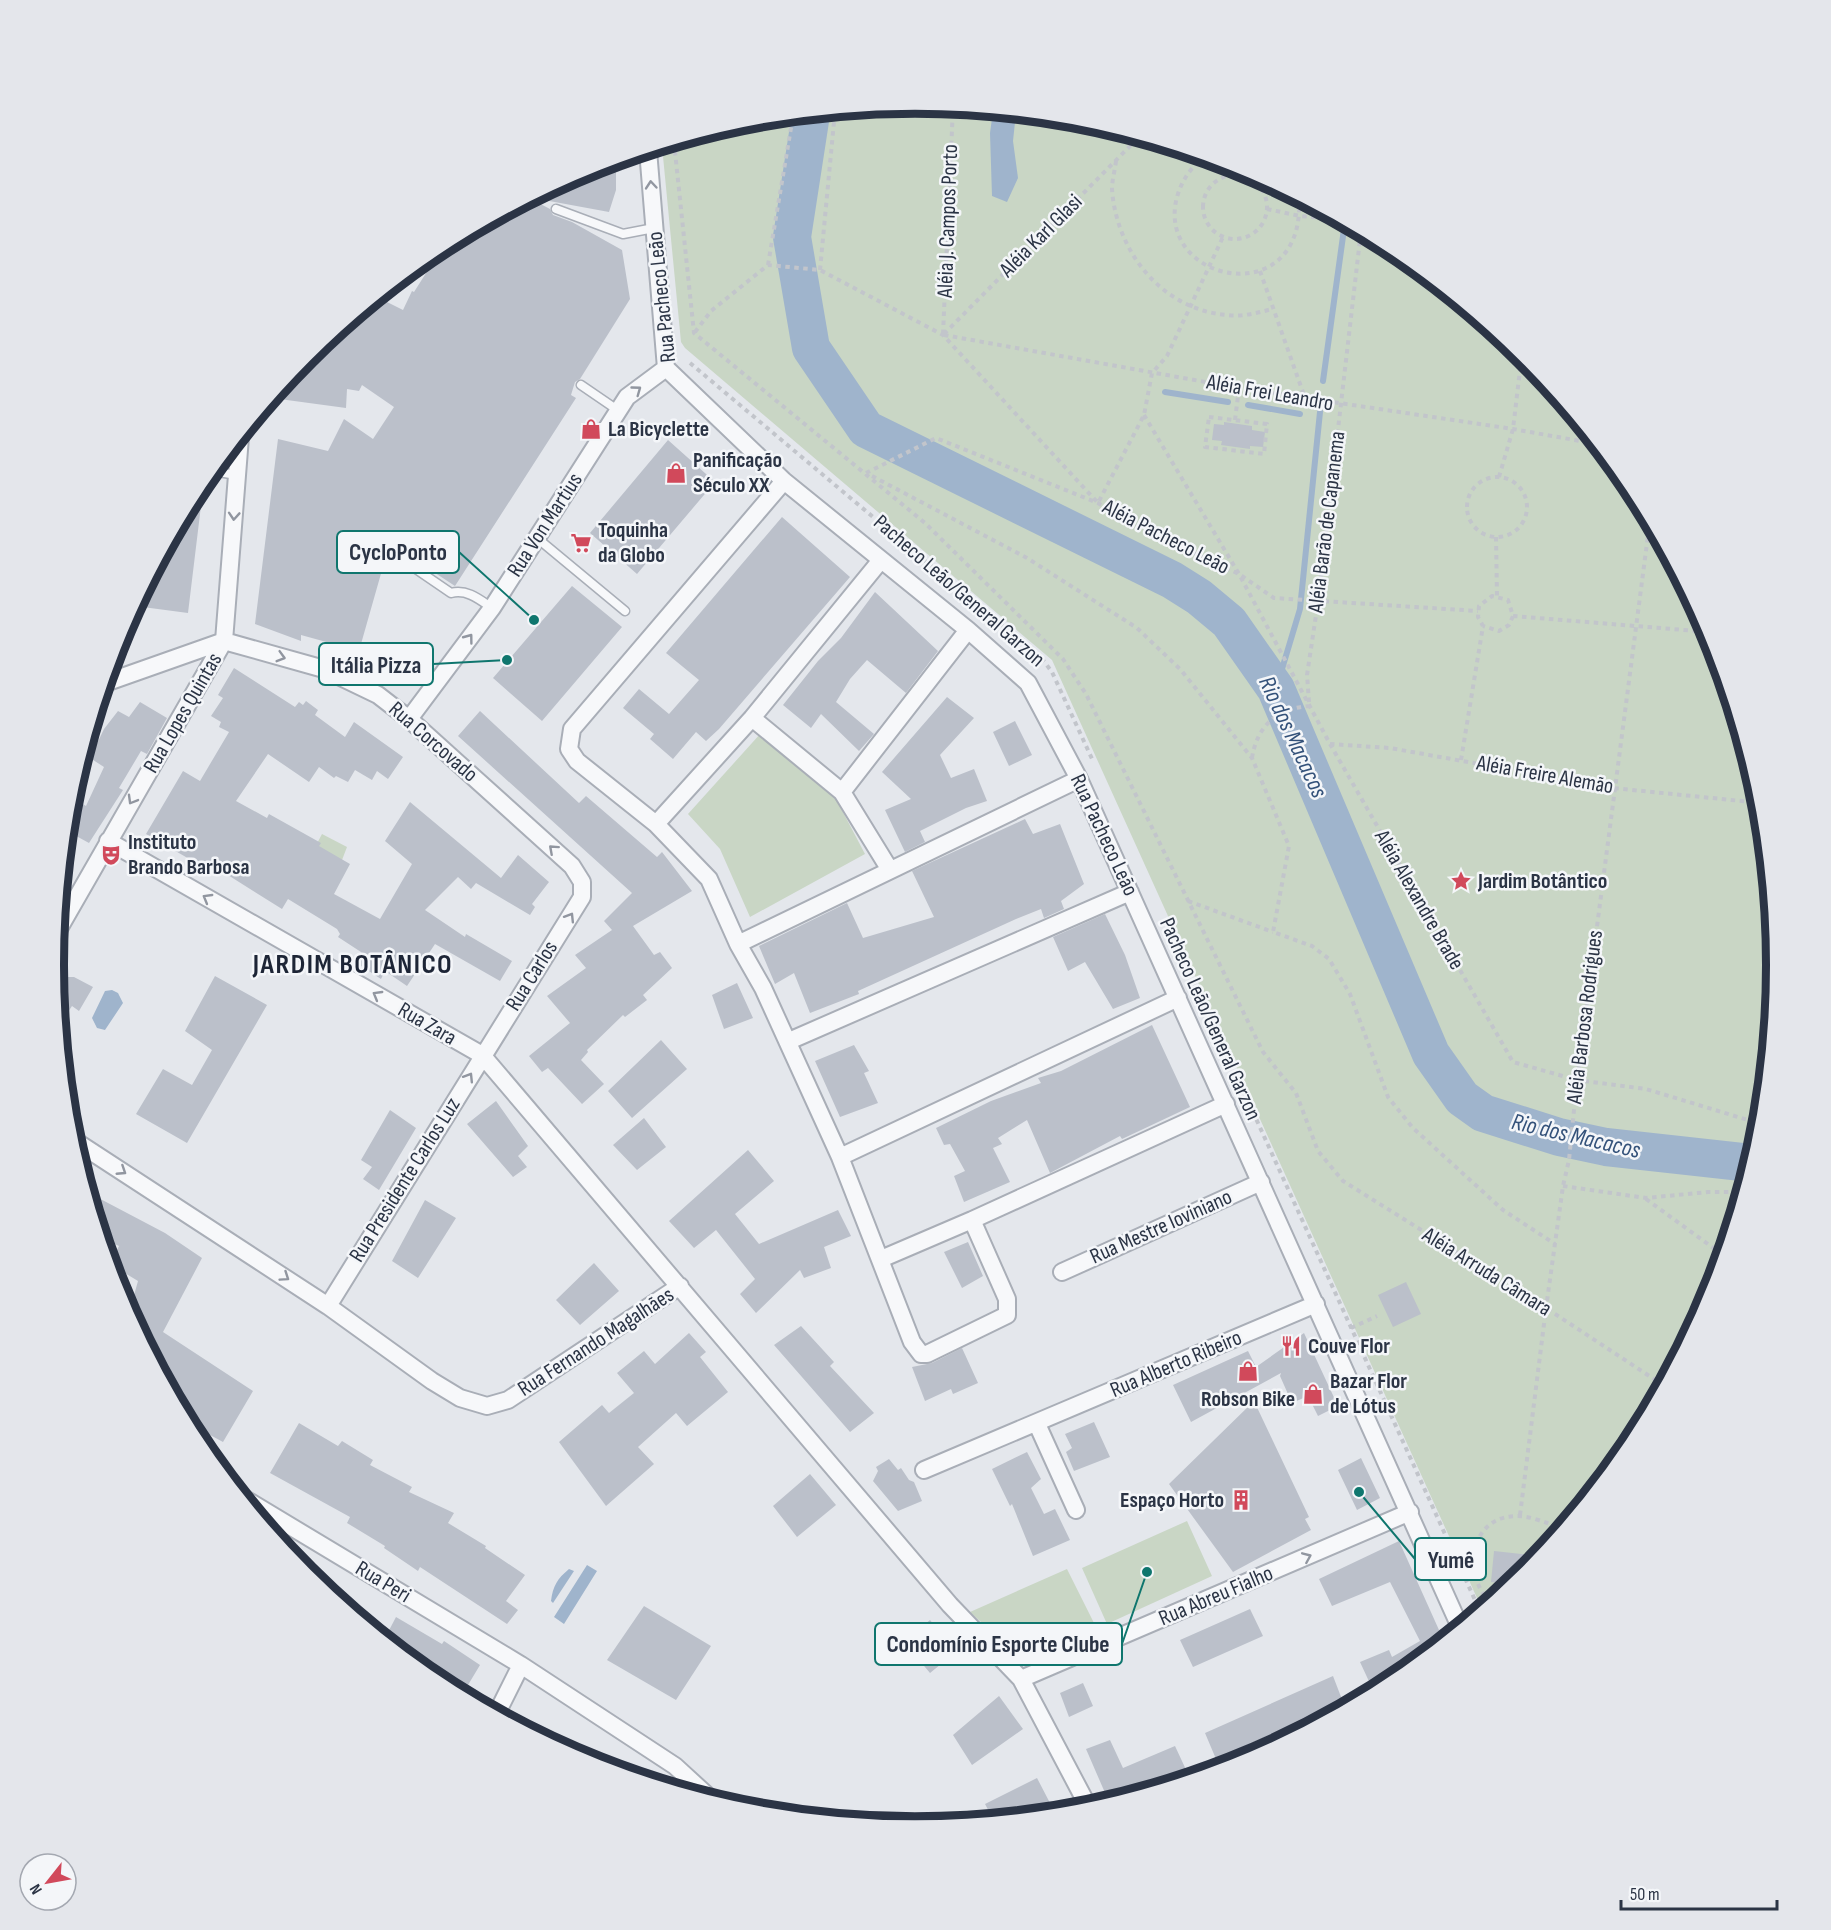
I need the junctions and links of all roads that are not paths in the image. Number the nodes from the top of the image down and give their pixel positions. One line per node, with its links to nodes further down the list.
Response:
1 (649, 157): 3 (street, Rua Pacheco Leão, one-way to 1)
2 (556, 209): 3 (lane)
3 (654, 228): 4 (street, Rua Pacheco Leão)
4 (666, 368): 6 (street, Rua Von Martius, one-way to 4); 10 (street, Rua Pacheco Leão)
5 (581, 385): 6 (lane)
6 (619, 411): 11 (street, Rua Von Martius)
7 (239, 448): 9 (street, Rua Lopes Quintas)
8 (222, 473): 9 (lane)
9 (237, 475): 17 (street, Rua Lopes Quintas, one-way to 17)
10 (784, 481): 13 (street, Rua Pacheco Leão); 23 (street)
11 (537, 538): 14 (street, Rua Von Martius); 15 (lane)
12 (375, 541): 14 (lane)
13 (881, 560): 16 (street, Rua Pacheco Leão); 19 (street)
14 (492, 608): 20 (street, Rua Von Martius, one-way to 14)
15 (625, 611)
16 (968, 630): 21 (street, Rua Pacheco Leão); 22 (street)
17 (224, 641): 18 (street); 20 (street, Rua Corcovado, one-way to 20); 24 (street, Rua Lopes Quintas, one-way to 24)
18 (114, 680)
19 (752, 718): 22 (street); 23 (street)
20 (409, 719): 27 (street, Rua Corcovado, one-way to 20)
21 (1078, 779): 25 (street); 26 (street, Rua Pacheco Leão)
22 (842, 792): 25 (street)
23 (656, 824): 29 (street)
24 (108, 842): 28 (street, Rua Lopes Quintas); 32 (street, Rua Zara, one-way to 24)
25 (890, 870): 29 (street)
26 (1130, 892): 30 (street, Rua Pacheco Leão); 31 (street)
27 (582, 897): 32 (street, Rua Carlos, one-way to 27)
28 (66, 917)
29 (738, 944): 31 (street)
30 (1178, 999): 33 (street, Rua Pacheco Leão); 35 (street)
31 (789, 1041): 35 (street)
32 (482, 1055): 40 (street, Rua Zara); 42 (street, Rua Presidente Carlos Luz, one-way to 32)
33 (1226, 1104): 36 (street, Rua Pacheco Leão); 37 (street)
34 (85, 1147): 42 (street, Rua Fernando Magalhães, one-way to 42)
35 (840, 1156): 38 (street)
36 (1261, 1182): 39 (street, Rua Mestre Ioviniano); 41 (street, Rua Pacheco Leão)
37 (972, 1220): 38 (street); 38 (street)
38 (881, 1258)
39 (1062, 1272)
40 (680, 1286): 42 (street, Rua Fernando Magalhães); 50 (street, Rua Fernando Magalhães)
41 (1316, 1304): 43 (street, Rua Alberto Ribeiro); 47 (street, Rua Pacheco Leão)
42 (328, 1306)
43 (1037, 1424): 44 (street, Rua Alberto Ribeiro); 46 (street)
44 (924, 1470)
45 (263, 1510): 49 (street, Rua Peri)
46 (1076, 1510)
47 (1410, 1512): 48 (street, Rua Pacheco Leão); 50 (street, Rua Abreu Fialho, one-way to 47)
48 (1457, 1621)
49 (521, 1665): 51 (street); 52 (street, Rua Peri)
50 (1021, 1679): 53 (street, Rua Fernando Magalhães)
51 (500, 1707)
52 (699, 1788)
53 (1084, 1799)

